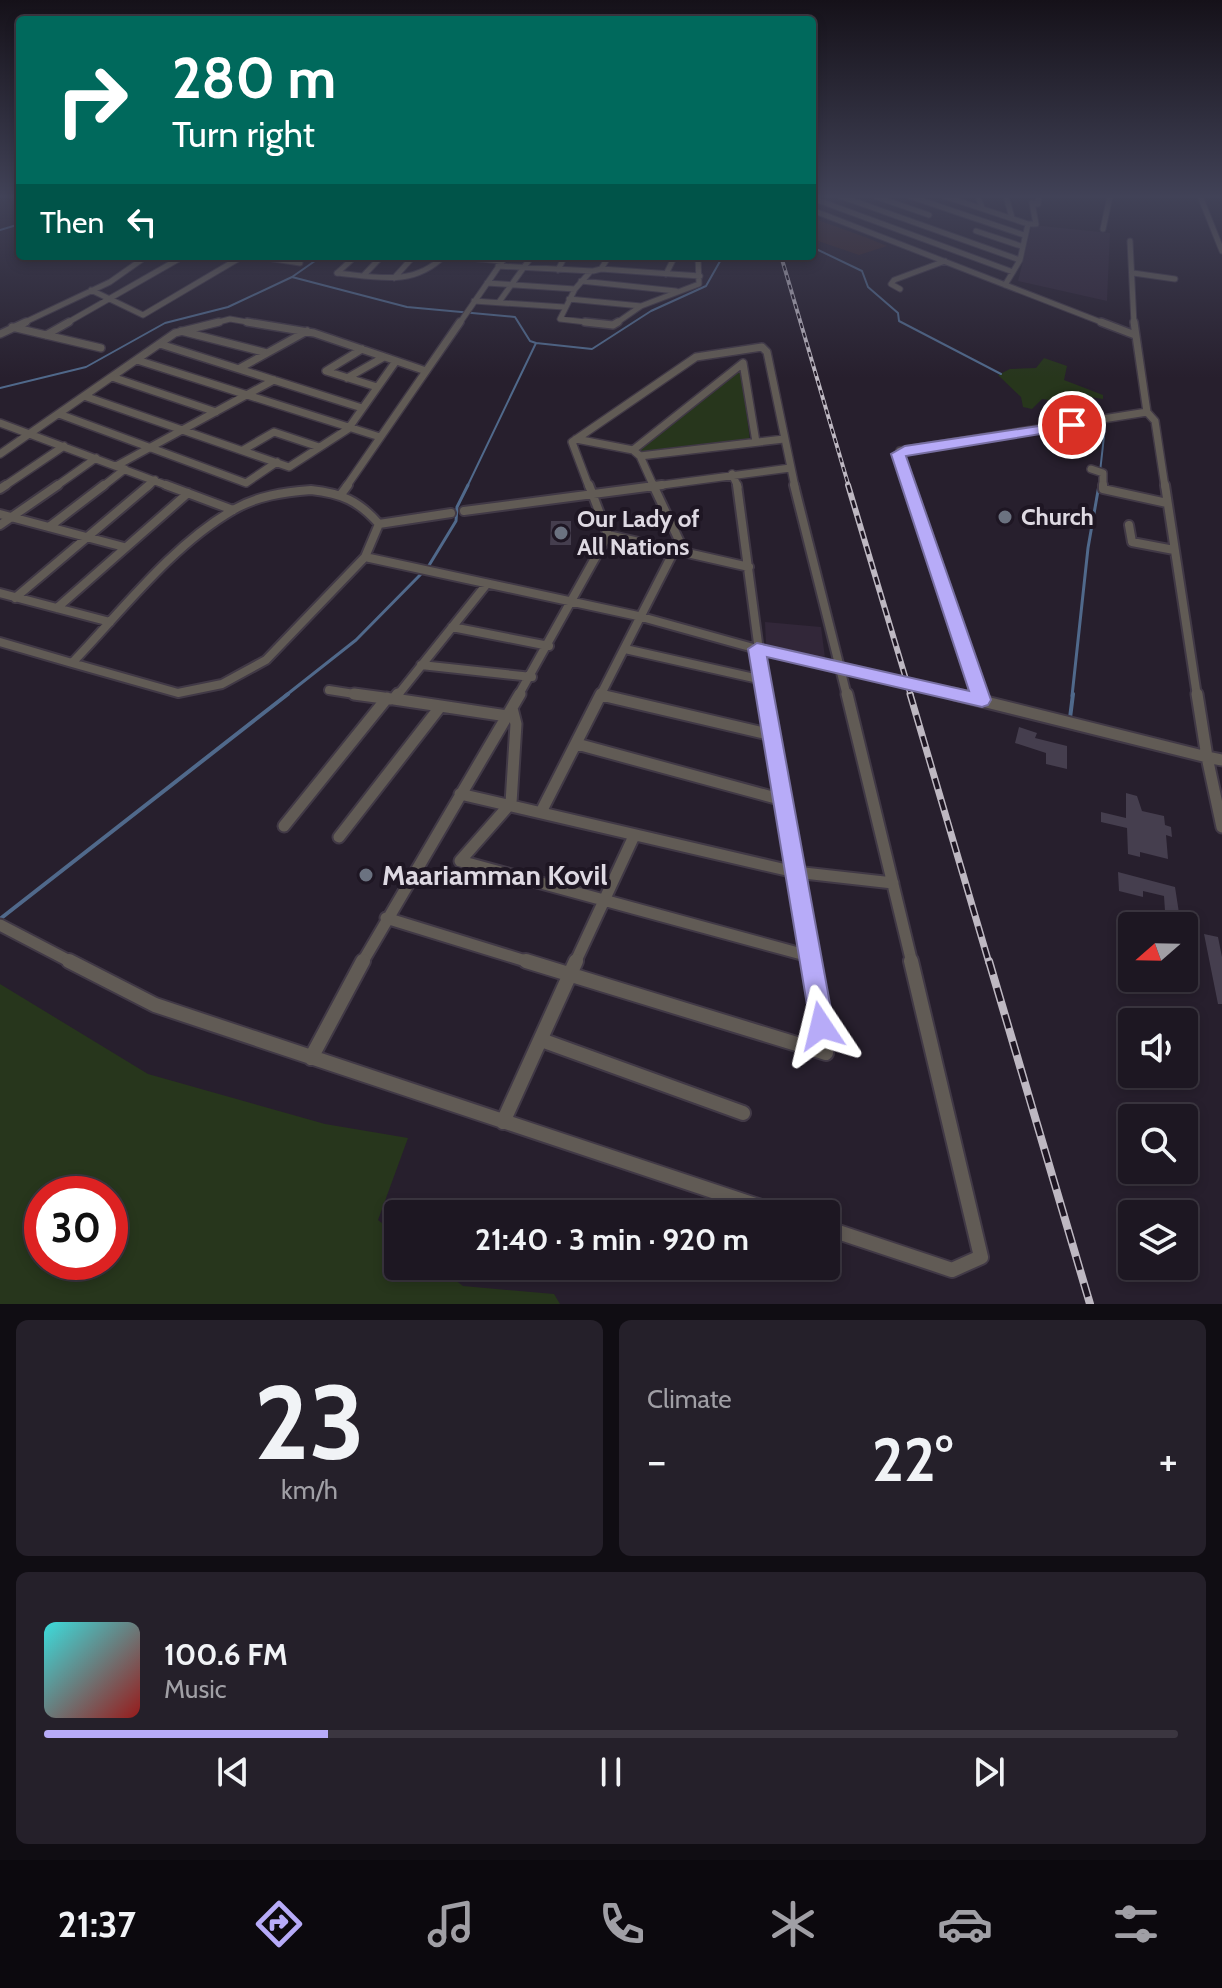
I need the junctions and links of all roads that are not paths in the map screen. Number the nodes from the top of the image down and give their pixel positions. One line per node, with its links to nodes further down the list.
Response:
1 (934, 257): 22 (street)
2 (972, 257): 29 (street)
3 (1011, 257): 20 (street)
4 (1020, 257): 20 (street)
5 (1131, 257): 30 (street)
6 (141, 260): 42 (street)
7 (155, 260): 23 (street)
8 (177, 260): 23 (street)
9 (236, 260): 44 (street)
10 (289, 260): 24 (street)
11 (352, 260): 32 (street)
12 (378, 260): 32 (street)
13 (410, 260): 34 (street)
14 (443, 260): 34 (street)
15 (529, 260): 25 (street)
16 (563, 260): 27 (street)
17 (607, 260): 26 (street)
18 (673, 260): 31 (street)
19 (698, 260): 33 (street)
20 (1020, 260): 29 (street)
21 (502, 261): 25 (street); 37 (street)
22 (945, 261): 39 (street); 41 (street)
23 (171, 263): 44 (street)
24 (300, 263)
25 (524, 267): 27 (street); 38 (street)
26 (601, 269): 28 (street); 31 (street)
27 (558, 270): 28 (street)
28 (590, 272): 36 (street)
29 (1013, 272): 39 (street)
30 (1133, 273): 35 (street); 56 (street)
31 (666, 274): 33 (street)
32 (364, 275): 34 (street)
33 (700, 276): 43 (street)
34 (394, 278)
35 (1175, 279)
36 (581, 281): 40 (street); 43 (street)
37 (487, 283): 38 (street); 46 (street)
38 (512, 285): 40 (street); 47 (street)
39 (1005, 285): 56 (street)
40 (575, 289): 45 (street)
41 (900, 289)
42 (91, 290): 44 (street); 51 (street)
43 (679, 291): 48 (street)
44 (110, 299): 55 (street)
45 (569, 299): 48 (street); 49 (street)
46 (474, 301): 47 (street); 65 (street)
47 (499, 302): 49 (street)
48 (641, 306): 49 (street)
49 (564, 307)
50 (0, 328): 51 (street)
51 (10, 328): 54 (street); 55 (street)
52 (181, 331): 53 (street); 57 (street); 60 (street)
53 (307, 331): 59 (street); 60 (street)
54 (0, 334)
55 (46, 335): 58 (street)
56 (1135, 335): 74 (street)
57 (160, 344): 62 (street); 64 (street)
58 (101, 348)
59 (362, 349): 61 (street); 67 (street)
60 (267, 353): 64 (street)
61 (384, 357): 63 (street); 67 (street)
62 (137, 360): 66 (street); 71 (street)
63 (396, 361): 65 (street); 69 (street)
64 (240, 368): 68 (street)
65 (426, 371): 80 (street)
66 (112, 377): 70 (street); 73 (street)
67 (347, 378): 69 (street)
68 (274, 380): 71 (street); 72 (street)
69 (377, 387): 72 (street)
70 (84, 396): 75 (street); 77 (street)
71 (246, 396): 73 (street); 78 (street)
72 (362, 408): 78 (street)
73 (216, 412): 77 (street)
74 (1147, 412): 102 (street); 140 (street)
75 (59, 414): 79 (street); 85 (street)
76 (0, 423): 79 (street)
77 (184, 429): 85 (street); 87 (street)
78 (348, 429): 80 (street); 86 (street)
79 (30, 435): 84 (street); 89 (street)
80 (380, 437): 100 (street)
81 (576, 439): 82 (street); 88 (street); 101 (street)
82 (784, 439): 83 (street); 93 (street)
83 (756, 442): 88 (street); 88 (street)
84 (64, 446): 90 (street); 98 (street)
85 (151, 447): 91 (street); 92 (street)
86 (319, 447): 87 (street); 91 (street)
87 (243, 450): 91 (street)
88 (636, 453): 97 (street)
89 (0, 454)
90 (96, 458): 92 (street); 107 (street)
91 (277, 462)
92 (120, 467): 96 (street); 111 (street)
93 (790, 468): 95 (street); 134 (street)
94 (1091, 469): 102 (street)
95 (732, 474): 97 (street); 119 (street)
96 (155, 480): 99 (street); 113 (street)
97 (654, 484): 101 (street); 117 (street)
98 (0, 489)
99 (188, 493): 103 (street); 114 (street)
100 (342, 493): 103 (street); 108 (street)
101 (590, 493): 104 (street); 112 (street)
102 (1167, 503): 115 (street)
103 (233, 510): 126 (street)
104 (464, 511)
105 (451, 513): 108 (street)
106 (0, 514): 107 (street)
107 (10, 517): 109 (street); 111 (street)
108 (379, 524): 118 (street)
109 (0, 525)
110 (1129, 525): 115 (street)
111 (49, 527): 113 (street)
112 (608, 535): 116 (street); 123 (street)
113 (86, 537): 114 (street); 122 (street)
114 (124, 547): 124 (street)
115 (1174, 550): 145 (street)
116 (674, 551): 117 (street); 125 (street)
117 (685, 553): 119 (street)
118 (365, 557): 120 (street); 132 (street)
119 (749, 567): 131 (street)
120 (486, 585): 123 (street); 127 (street)
121 (1, 595): 122 (street)
122 (15, 598): 124 (street)
123 (573, 602): 125 (street); 129 (street)
124 (57, 608): 126 (street)
125 (638, 616): 130 (street); 131 (street)
126 (110, 622): 132 (street)
127 (452, 627): 129 (street); 133 (street)
128 (0, 642): 132 (street)
129 (549, 646): 135 (street)
130 (625, 649): 136 (street); 138 (street)
131 (757, 649): 134 (street); 136 (street)
132 (72, 663)
133 (421, 665): 135 (street); 139 (street)
134 (840, 668): 140 (street); 156 (street)
135 (532, 677): 142 (street)
136 (763, 680): 143 (street)
137 (329, 690): 139 (street)
138 (601, 695): 143 (street); 144 (street)
139 (391, 699): 141 (street); 151 (street)
140 (982, 700): 145 (street)
141 (440, 707): 142 (street); 154 (street)
142 (509, 712): 147 (street); 149 (street)
143 (772, 735): 148 (street)
144 (577, 744): 148 (street); 150 (street)
145 (1207, 757): 146 (street); 152 (street)
146 (1222, 760)
147 (460, 794): 149 (street); 158 (street)
148 (783, 800): 155 (street)
149 (511, 803): 150 (street); 157 (street)
150 (541, 812): 153 (street)
151 (284, 826)
152 (1222, 827)
153 (634, 836): 155 (street); 157 (street)
154 (339, 837)
155 (795, 872): 156 (street); 160 (street)
156 (893, 883): 167 (street)
157 (601, 900): 160 (street); 161 (street)
158 (386, 918): 161 (street); 163 (street)
159 (0, 925): 163 (street)
160 (809, 956): 161 (street)
161 (570, 974): 162 (street)
162 (544, 1041): 164 (street); 165 (street)
163 (311, 1058): 165 (street)
164 (743, 1113)
165 (503, 1122): 166 (street)
166 (740, 1200)
167 (840, 1233)

